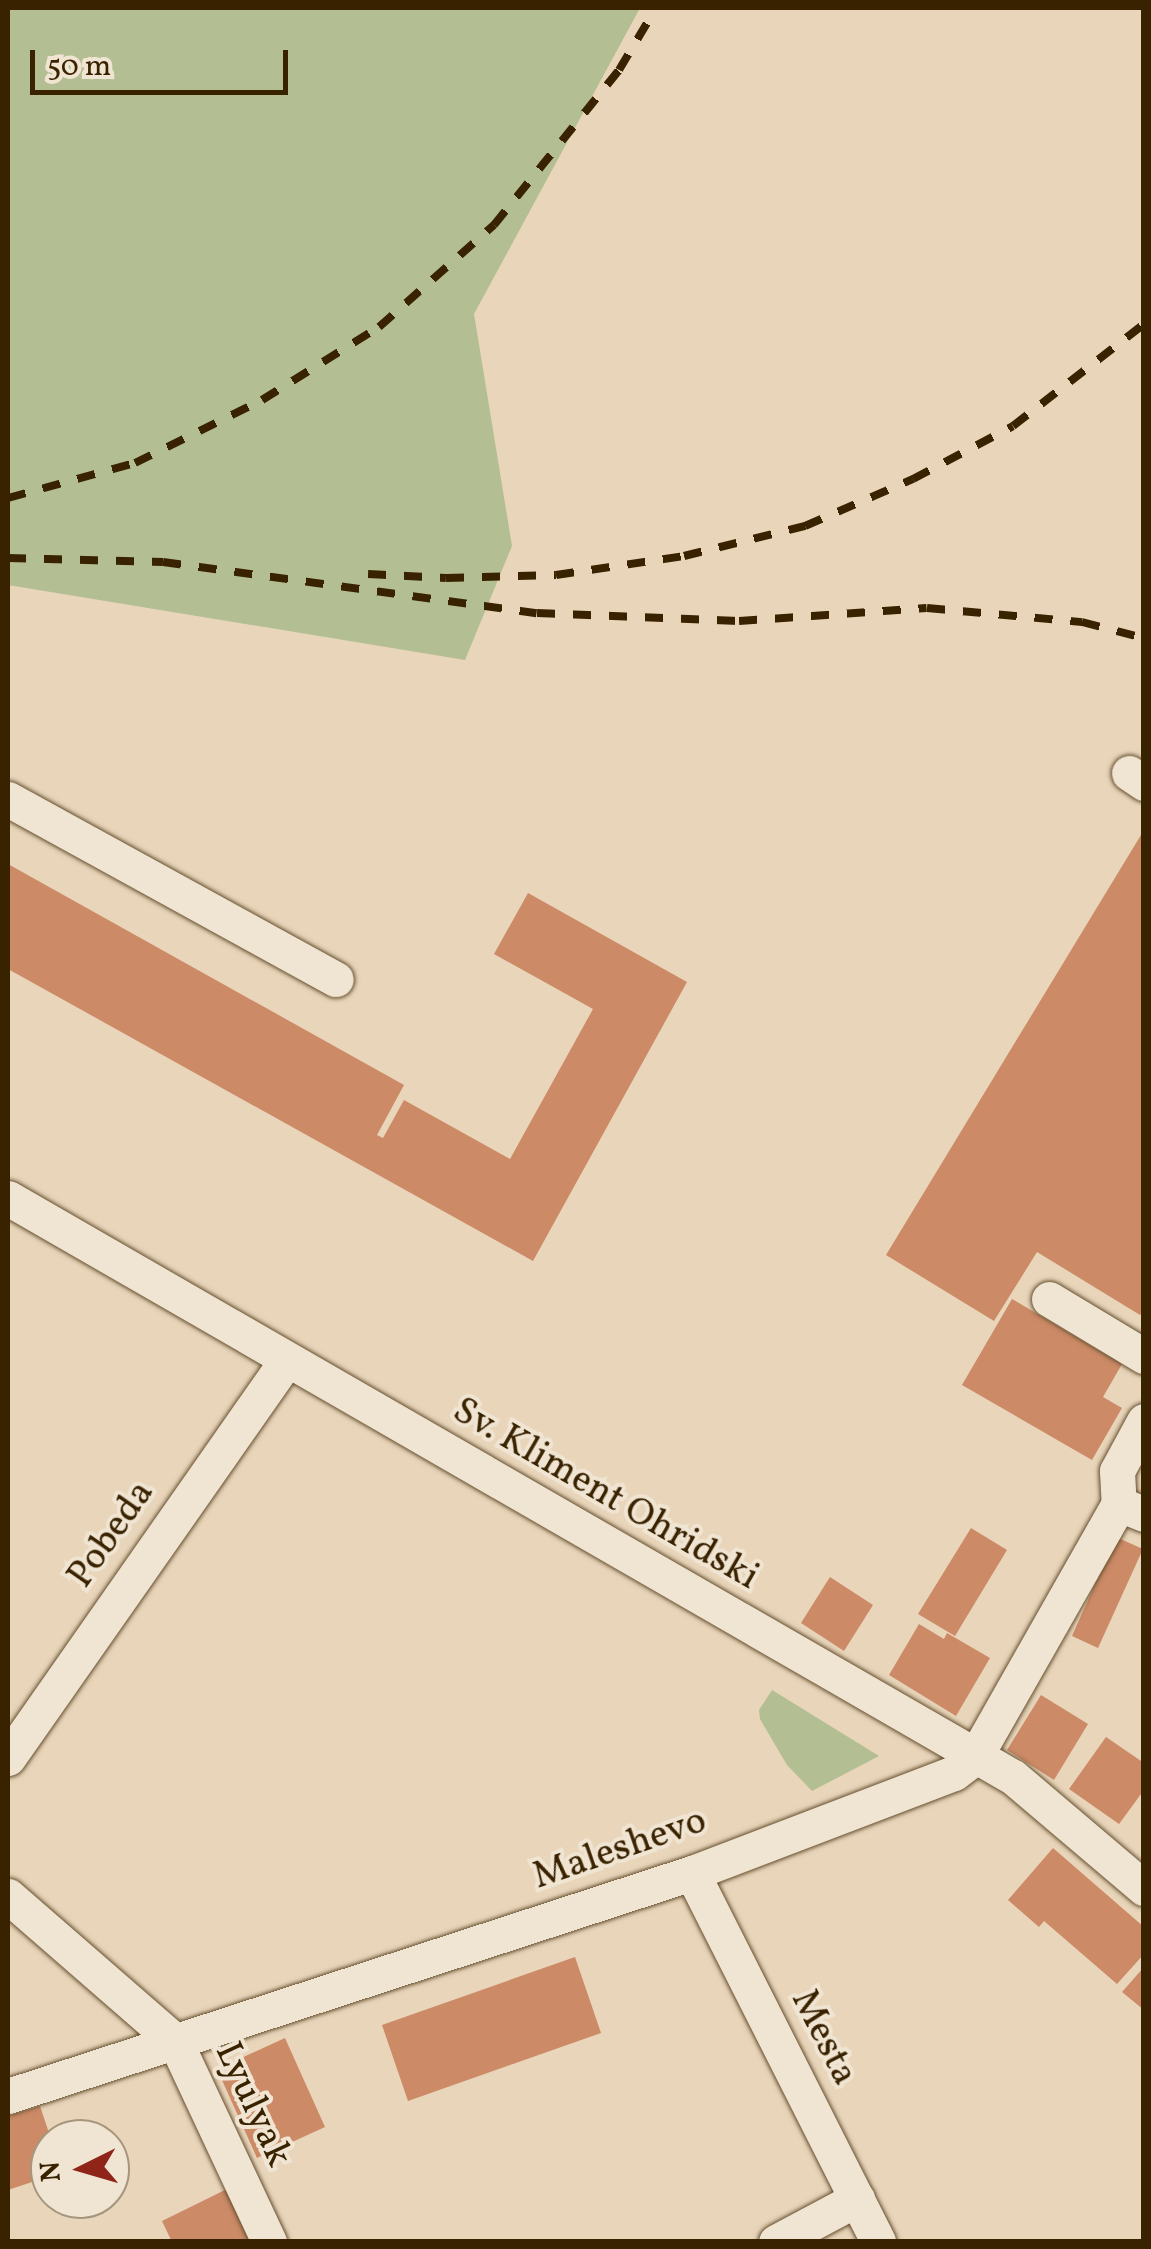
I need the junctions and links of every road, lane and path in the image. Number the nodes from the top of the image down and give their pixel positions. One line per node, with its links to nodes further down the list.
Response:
1 (8, 799): 2 (street)
2 (336, 979)
3 (8, 1198): 6 (street, Sv. Kliment Ohridski)
4 (1049, 1299): 5 (street)
5 (1144, 1356)
6 (286, 1361): 9 (street, Sv. Kliment Ohridski); 10 (street, Pobeda)
7 (1144, 1421): 8 (street)
8 (1131, 1509): 9 (street, Maleshevo)
9 (975, 1757): 11 (street, Maleshevo); 12 (street, Sv. Kliment Ohridski)
10 (8, 1758)
11 (692, 1873): 14 (street, Maleshevo); 16 (street, Mesta)
12 (1144, 1888)
13 (8, 1896): 14 (street, Lyulyak)
14 (175, 2042): 15 (street, Maleshevo); 17 (street, Lyulyak)
15 (8, 2096)
16 (857, 2199): 18 (street); 19 (street, Mesta)
17 (269, 2242)
18 (776, 2242)
19 (878, 2242)

